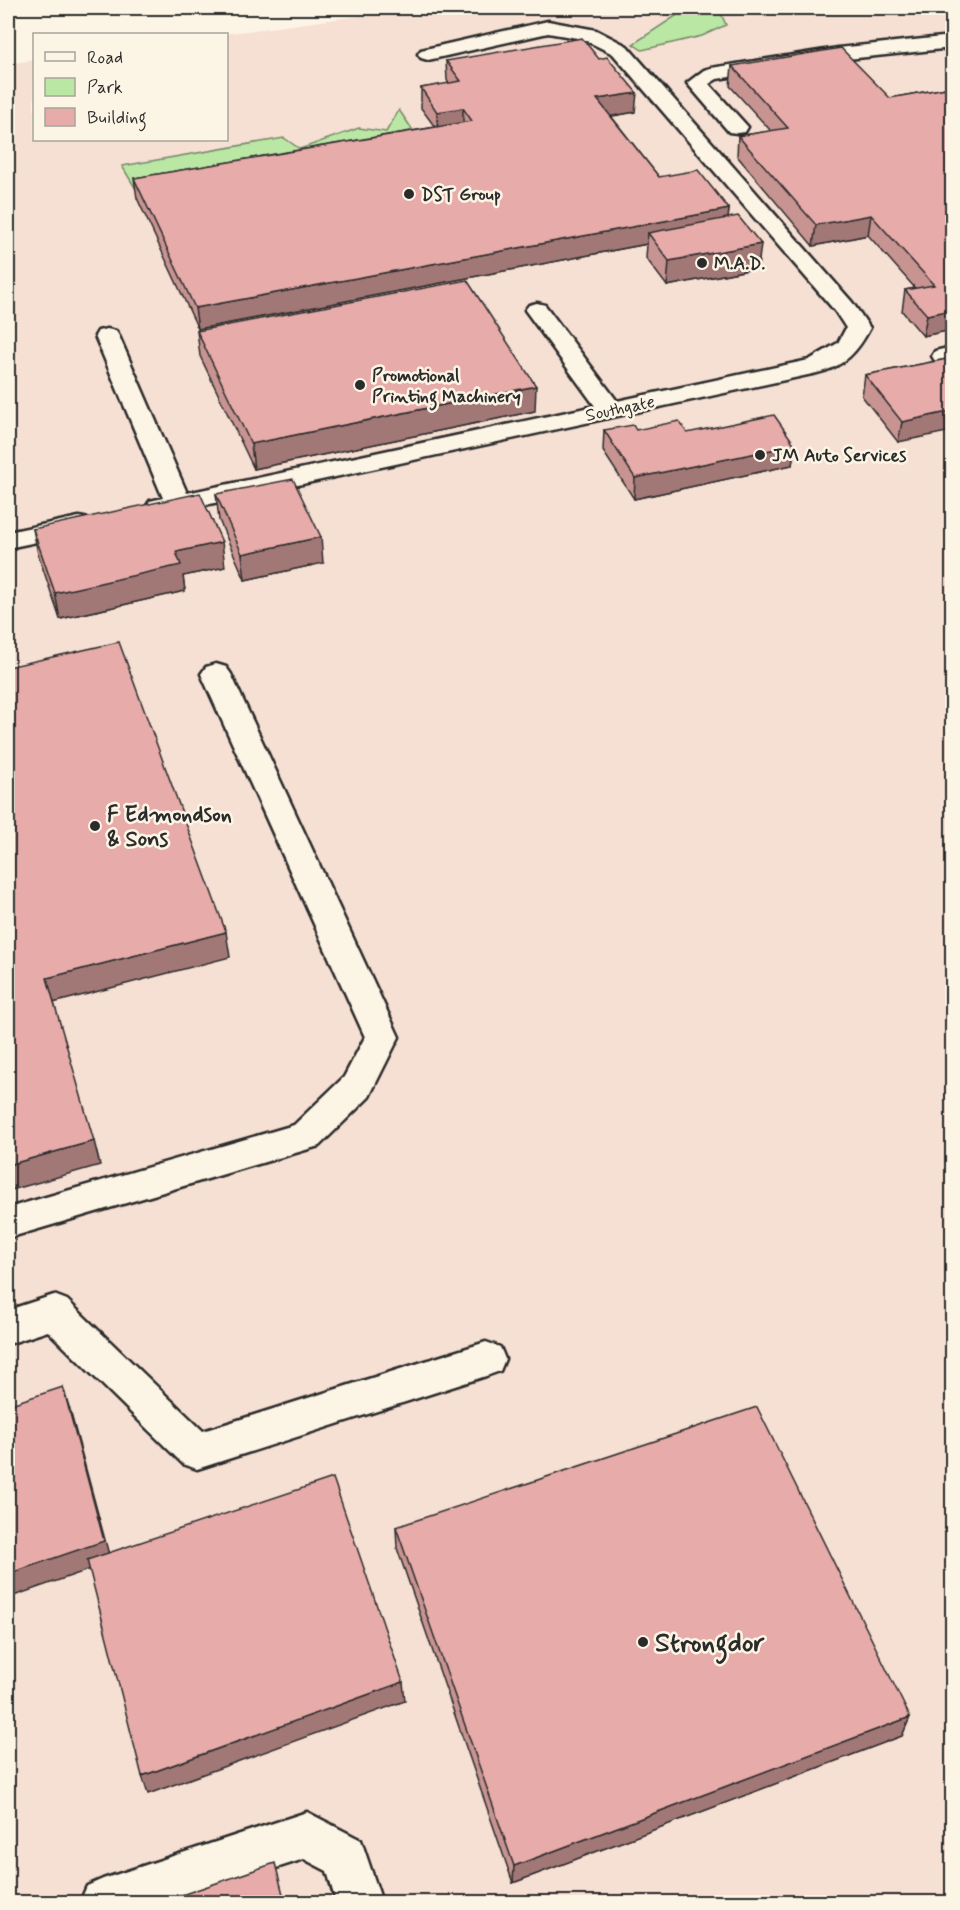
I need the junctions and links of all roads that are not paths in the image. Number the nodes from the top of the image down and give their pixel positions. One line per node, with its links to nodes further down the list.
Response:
1 (952, 42): 3 (street)
2 (428, 54): 6 (street, Southgate)
3 (737, 127)
4 (537, 310): 6 (street)
5 (107, 336): 7 (street)
6 (611, 410): 7 (street, Southgate)
7 (178, 503): 8 (street, Southgate)
8 (132, 513)
9 (98, 520): 10 (street)
10 (8, 540)
11 (216, 674): 12 (street)
12 (8, 1223)
13 (8, 1327): 14 (street)
14 (486, 1359)
15 (103, 1902): 16 (street)
16 (359, 1902)

